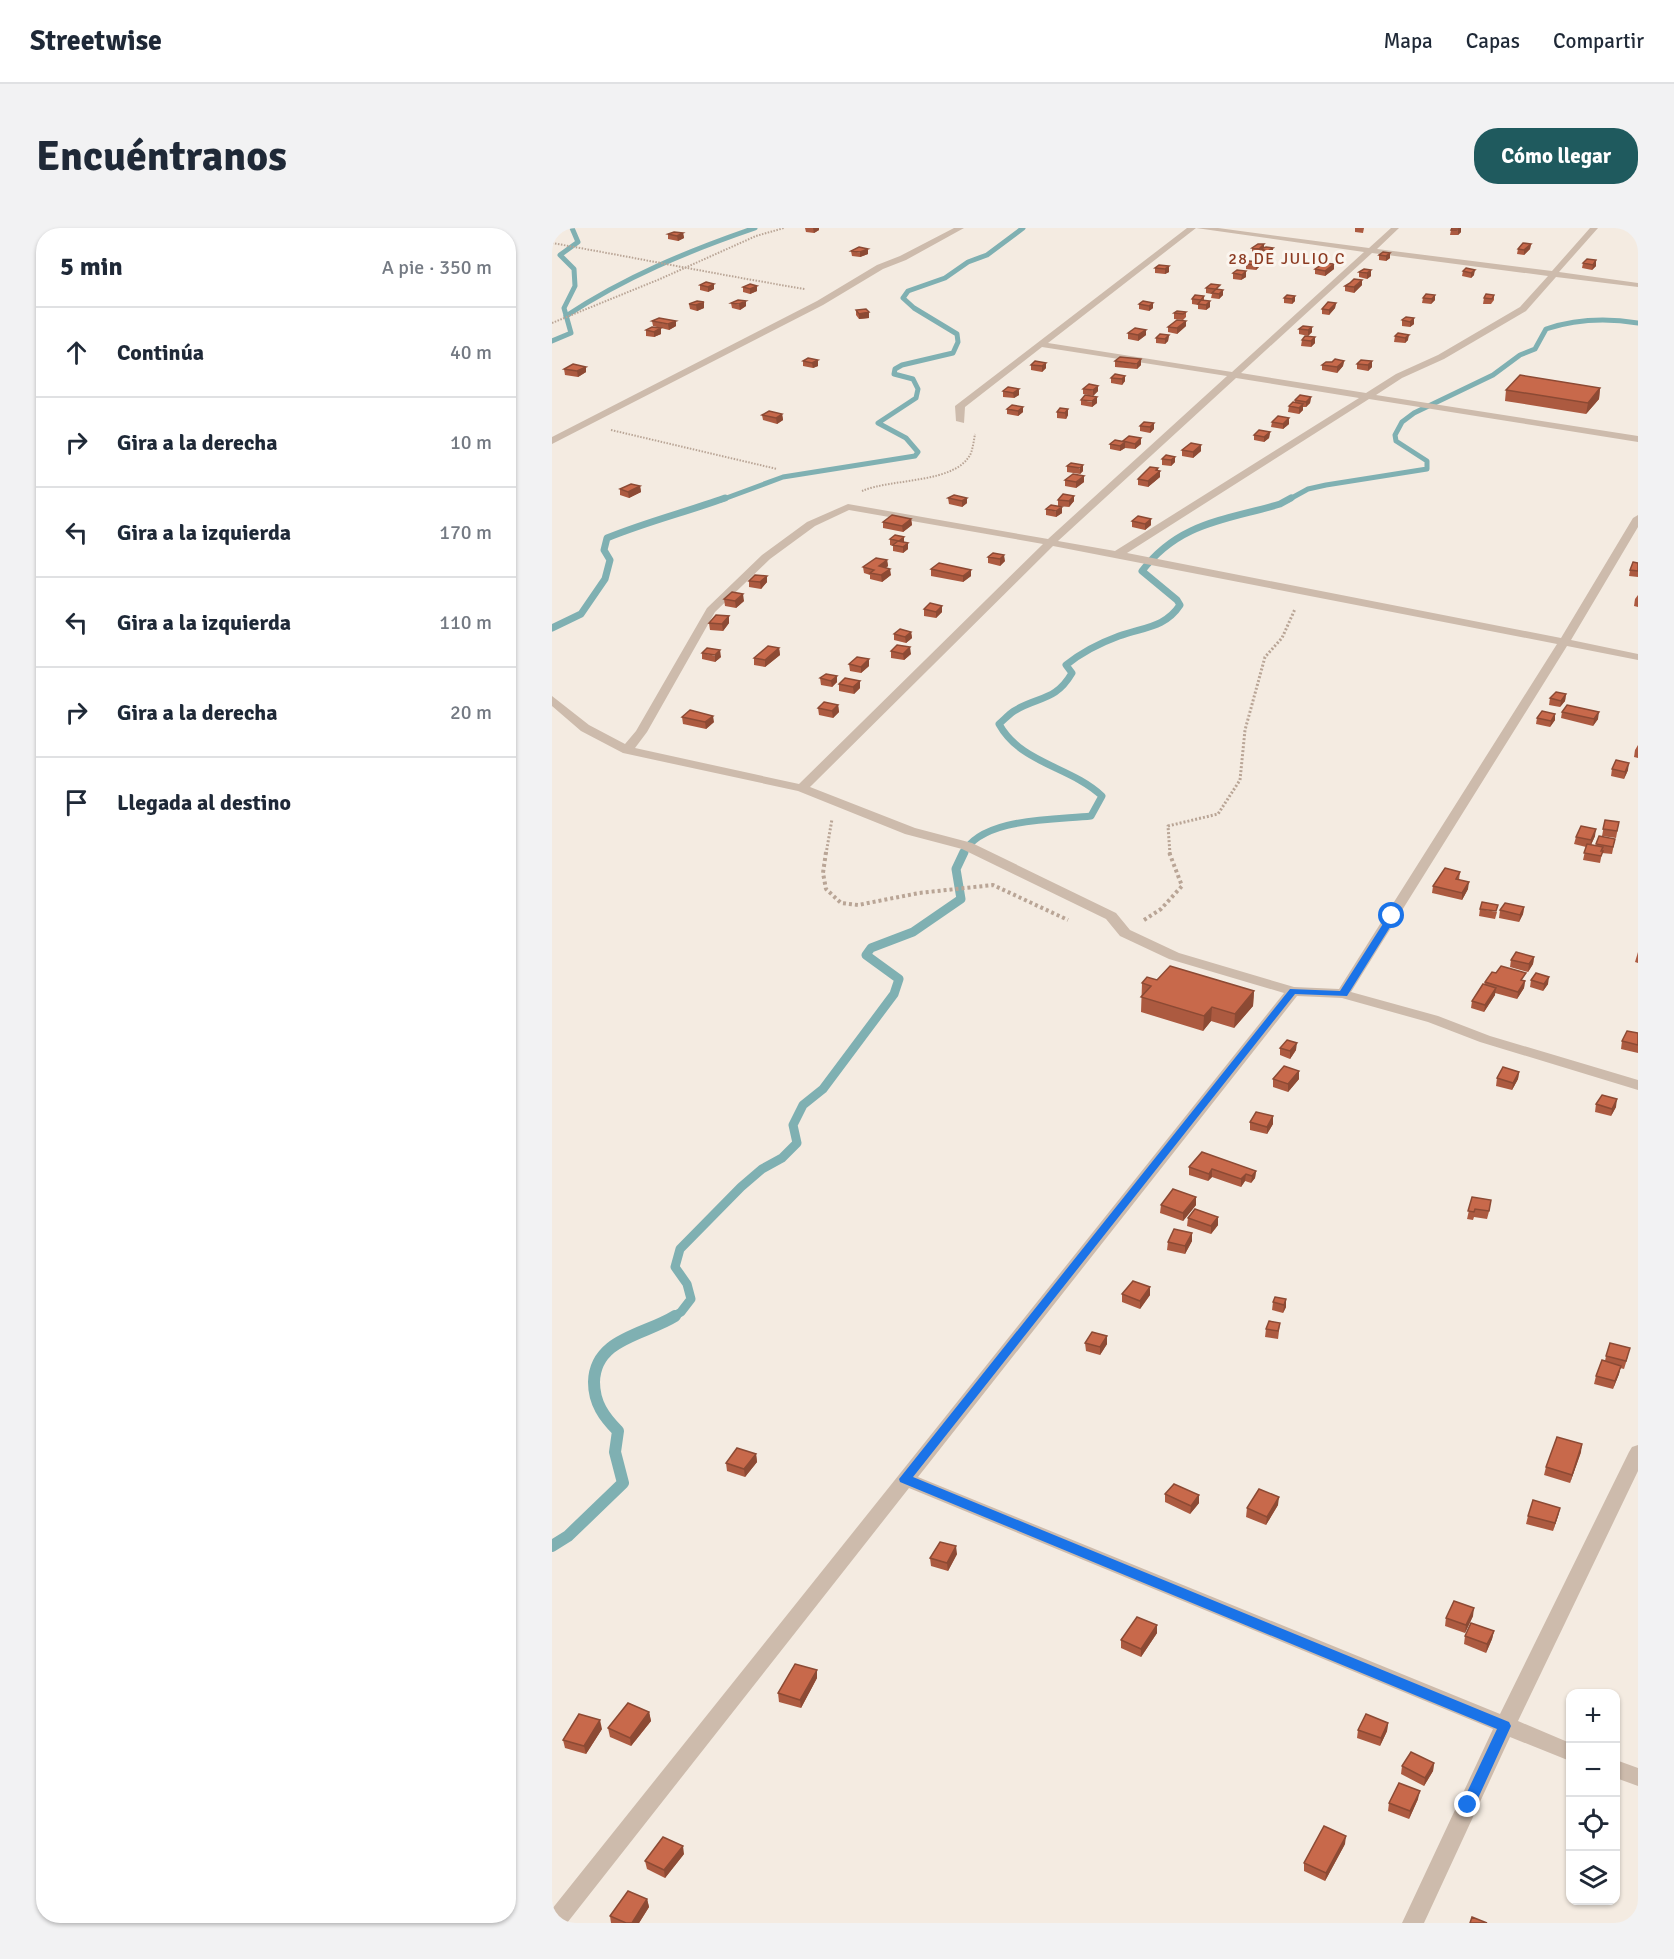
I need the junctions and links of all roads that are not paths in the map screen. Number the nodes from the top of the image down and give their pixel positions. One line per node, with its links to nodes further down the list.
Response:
1 (960, 228): 14 (street)
2 (1192, 228): 9 (street)
3 (1200, 228): 6 (street)
4 (1395, 228): 6 (street)
5 (1594, 228): 7 (street)
6 (1371, 250): 7 (street); 10 (street)
7 (1554, 274): 8 (street); 11 (street)
8 (1638, 285)
9 (1039, 344): 10 (street); 12 (street)
10 (1233, 375): 11 (street); 16 (street)
11 (1367, 398): 13 (street); 17 (street)
12 (961, 421)
13 (1638, 439)
14 (552, 441)
15 (1638, 518): 18 (street)
16 (1052, 542): 17 (street); 21 (street); 22 (street)
17 (1118, 554): 18 (street)
18 (1563, 644): 19 (street); 24 (street)
19 (1638, 657)
20 (552, 700): 21 (street)
21 (627, 750): 22 (street)
22 (802, 788): 23 (street)
23 (1293, 991): 24 (street); 27 (street)
24 (1343, 994): 25 (street)
25 (1638, 1085)
26 (1638, 1452): 28 (street)
27 (905, 1479): 28 (street); 32 (street)
28 (1505, 1726): 29 (street); 33 (street)
29 (1566, 1750)
30 (1620, 1770): 31 (street)
31 (1638, 1777)
32 (554, 1923)
33 (1413, 1923)

